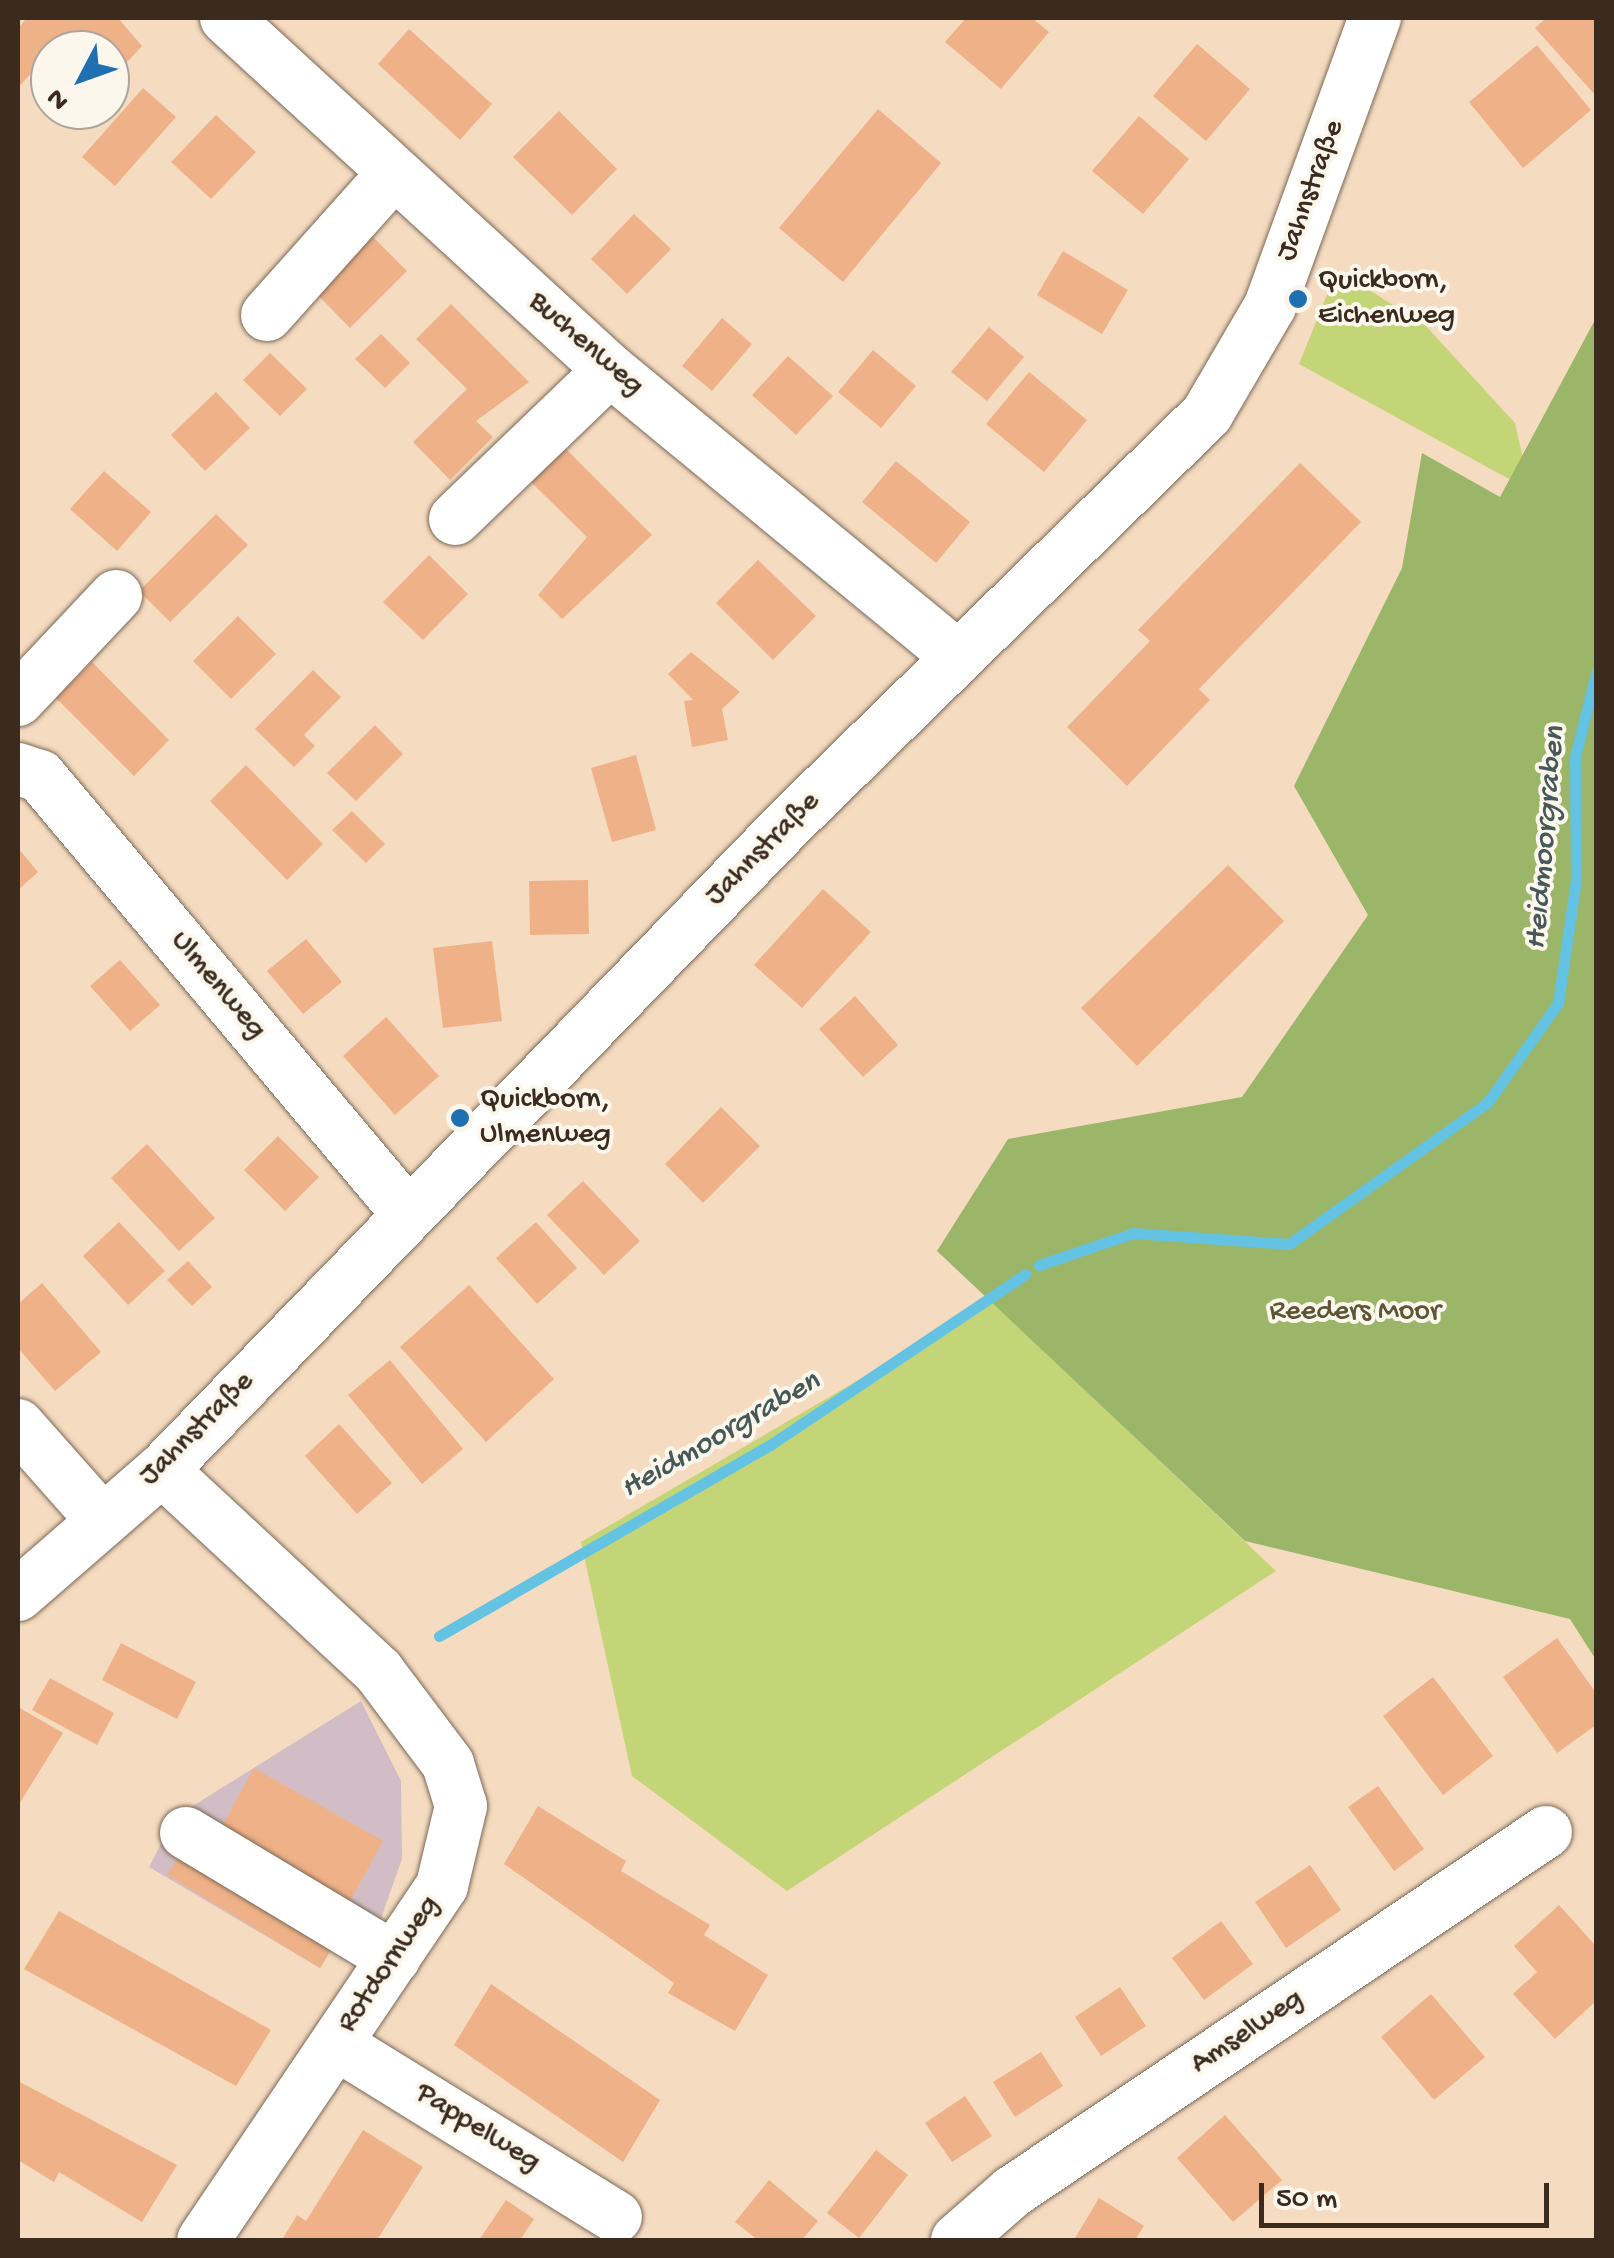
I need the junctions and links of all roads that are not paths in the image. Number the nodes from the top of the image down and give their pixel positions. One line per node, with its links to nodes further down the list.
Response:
1 (226, 18): 3 (street, Buchenweg)
2 (1375, 18): 8 (street, Jahnstraße)
3 (393, 174): 4 (street); 5 (street, Buchenweg)
4 (267, 315)
5 (610, 370): 6 (street); 8 (street, Buchenweg)
6 (455, 519)
7 (116, 596): 9 (street)
8 (958, 657): 11 (street, Jahnstraße)
9 (18, 700)
10 (18, 769): 11 (street, Ulmenweg)
11 (408, 1214): 13 (street, Jahnstraße)
12 (18, 1425): 14 (street)
13 (162, 1470): 14 (street, Jahnstraße); 18 (street, Rotdornweg)
14 (103, 1521): 15 (street, Jahnstraße)
15 (18, 1594)
16 (1546, 1832): 22 (street, Amselweg)
17 (186, 1834): 18 (street)
18 (394, 1958): 19 (street, Rotdornweg)
19 (336, 2044): 20 (street, Pappelweg); 21 (street, Rotdornweg)
20 (616, 2218)
21 (203, 2240)
22 (957, 2240)

